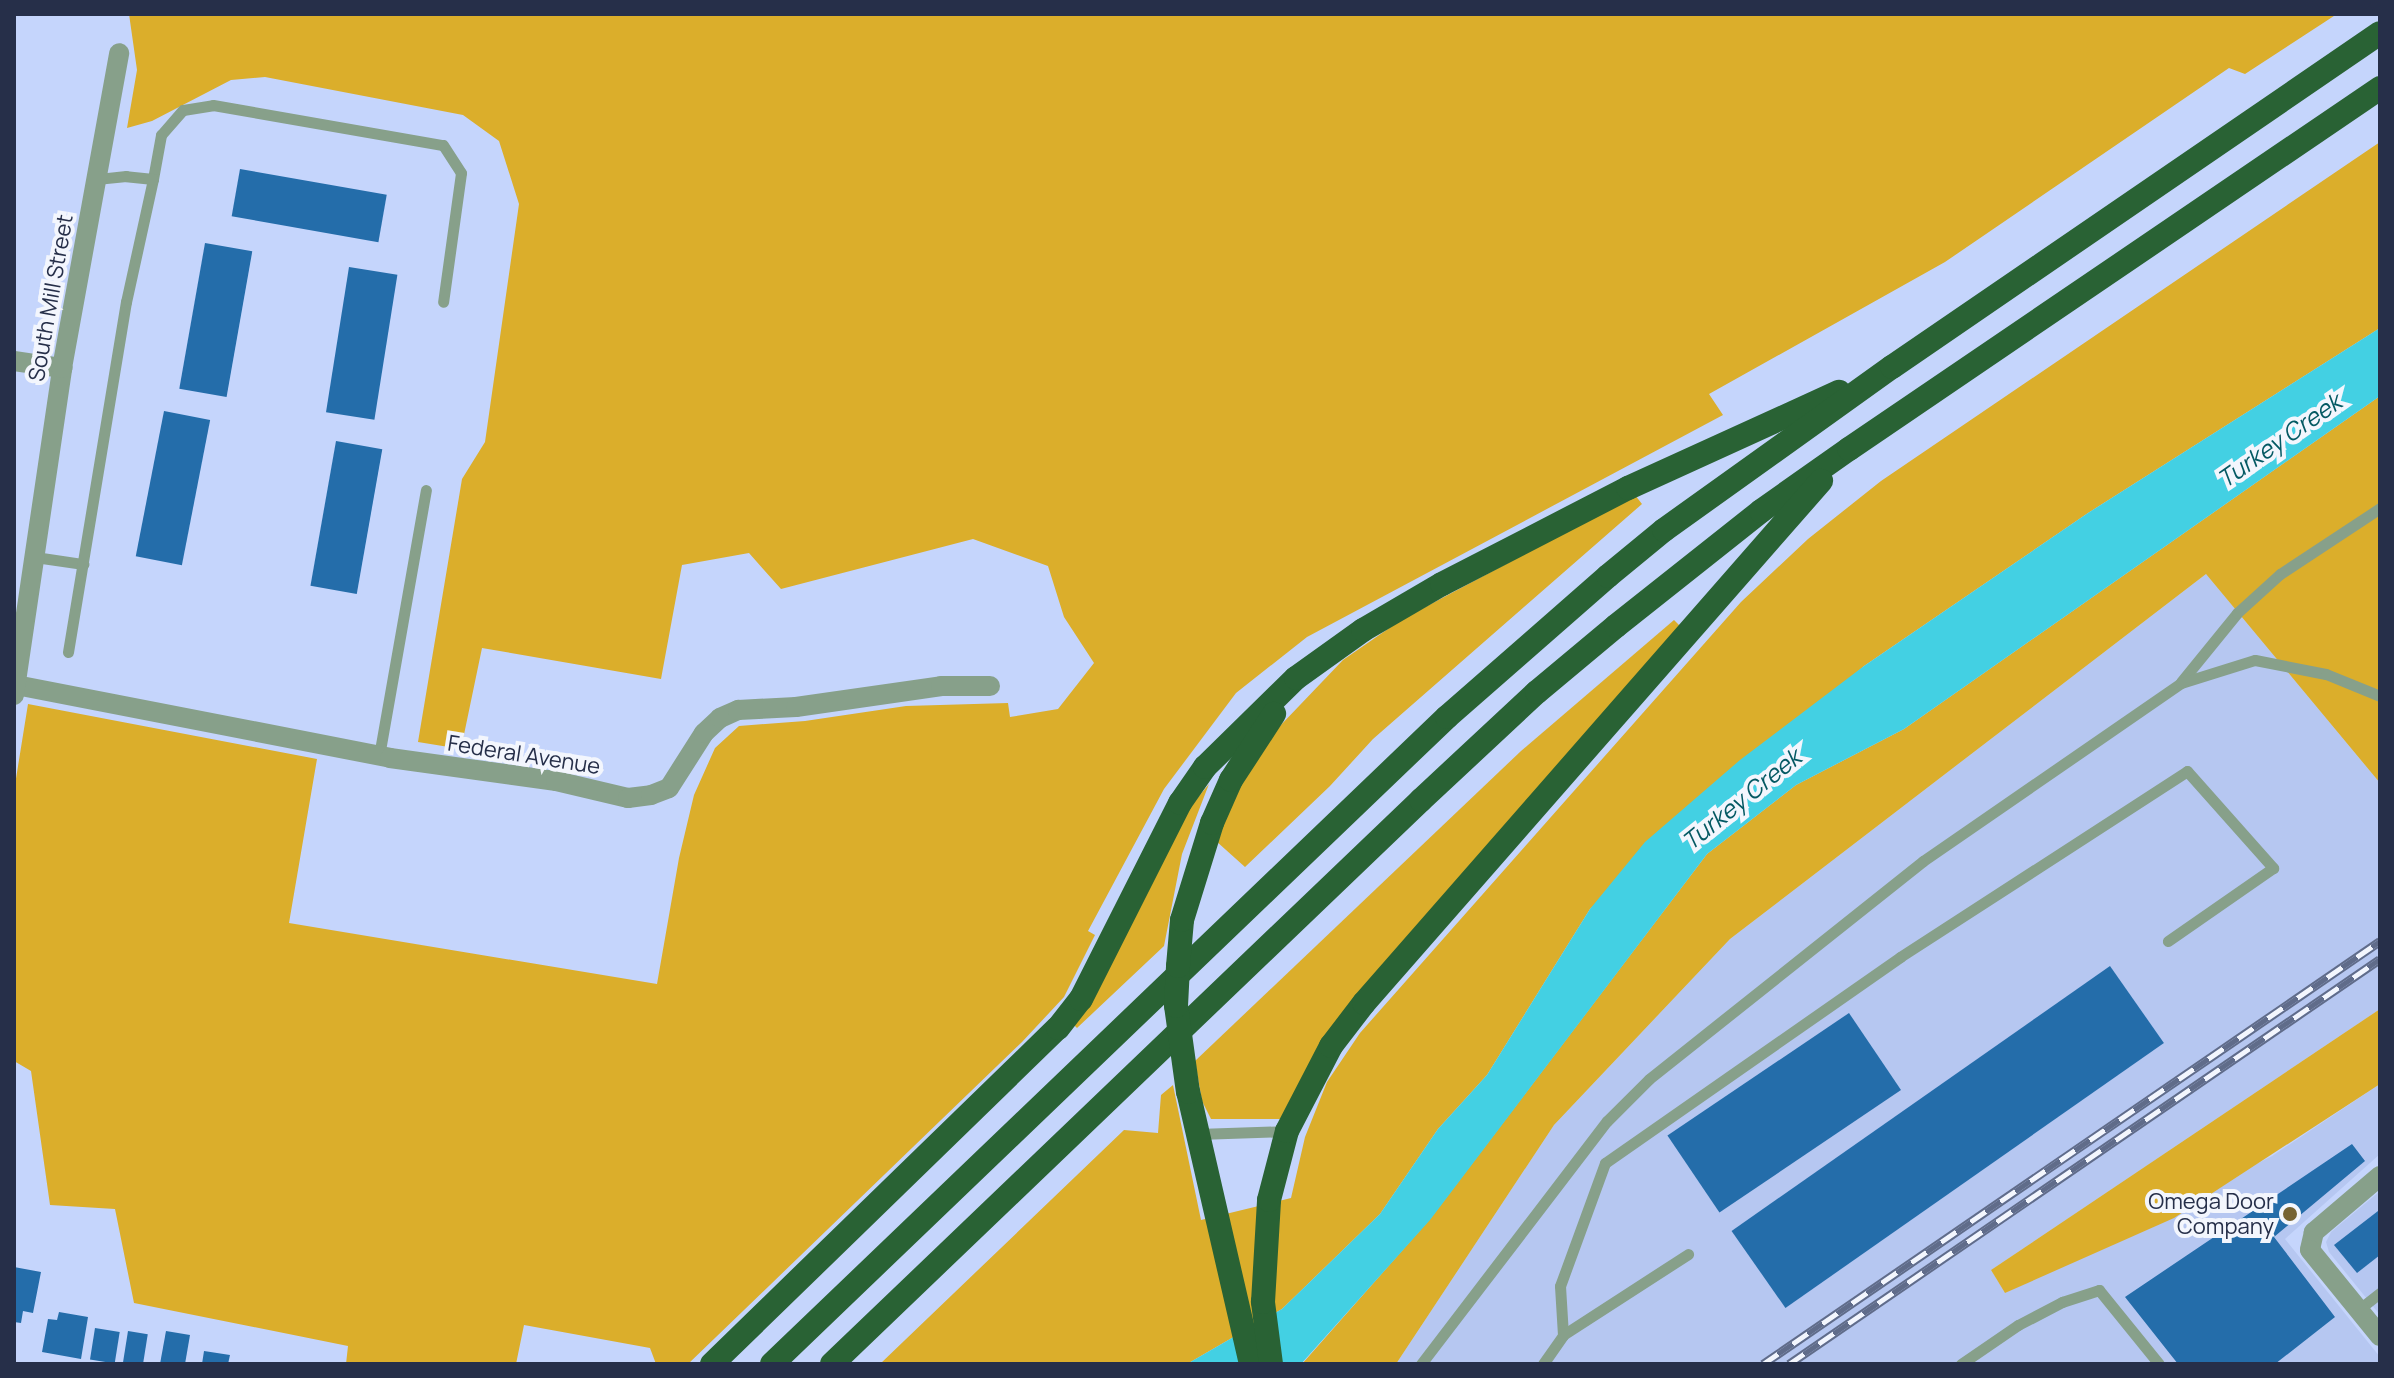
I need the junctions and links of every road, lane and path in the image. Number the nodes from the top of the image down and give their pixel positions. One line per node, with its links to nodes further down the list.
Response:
1 (2380, 33): 8 (highway)
2 (119, 53): 4 (street, South Mill Street)
3 (2380, 88): 10 (highway)
4 (96, 179): 5 (lane); 9 (street, South Mill Street)
5 (153, 179): 6 (lane); 14 (lane)
6 (443, 302)
7 (14, 361): 9 (street)
8 (1892, 367): 17 (highway); 33 (highway)
9 (62, 368): 13 (street, South Mill Street)
10 (1849, 449): 24 (highway); 34 (highway)
11 (426, 490): 22 (lane)
12 (2380, 508): 18 (lane)
13 (35, 557): 14 (lane); 16 (street, South Mill Street)
14 (83, 564): 15 (lane)
15 (68, 652)
16 (17, 657): 20 (street, South Mill Street)
17 (1296, 678): 25 (highway); 32 (highway)
18 (2181, 683): 21 (lane); 37 (lane)
19 (990, 686): 22 (street, Federal Avenue)
20 (15, 690): 22 (street, Federal Avenue)
21 (2380, 696)
22 (379, 756)
23 (2168, 941): 30 (lane)
24 (1287, 1131): 25 (lane); 36 (highway)
25 (1198, 1134): 35 (highway)
26 (2380, 1176): 29 (street)
27 (1688, 1254): 30 (lane)
28 (2380, 1293): 29 (lane)
29 (2358, 1310): 31 (street)
30 (1563, 1335): 38 (lane)
31 (2380, 1336)
32 (712, 1364)
33 (772, 1364)
34 (832, 1364)
35 (1251, 1364)
36 (1271, 1364)
37 (1421, 1364)
38 (1543, 1364)
39 (1961, 1364): 40 (lane)
40 (2159, 1364)

